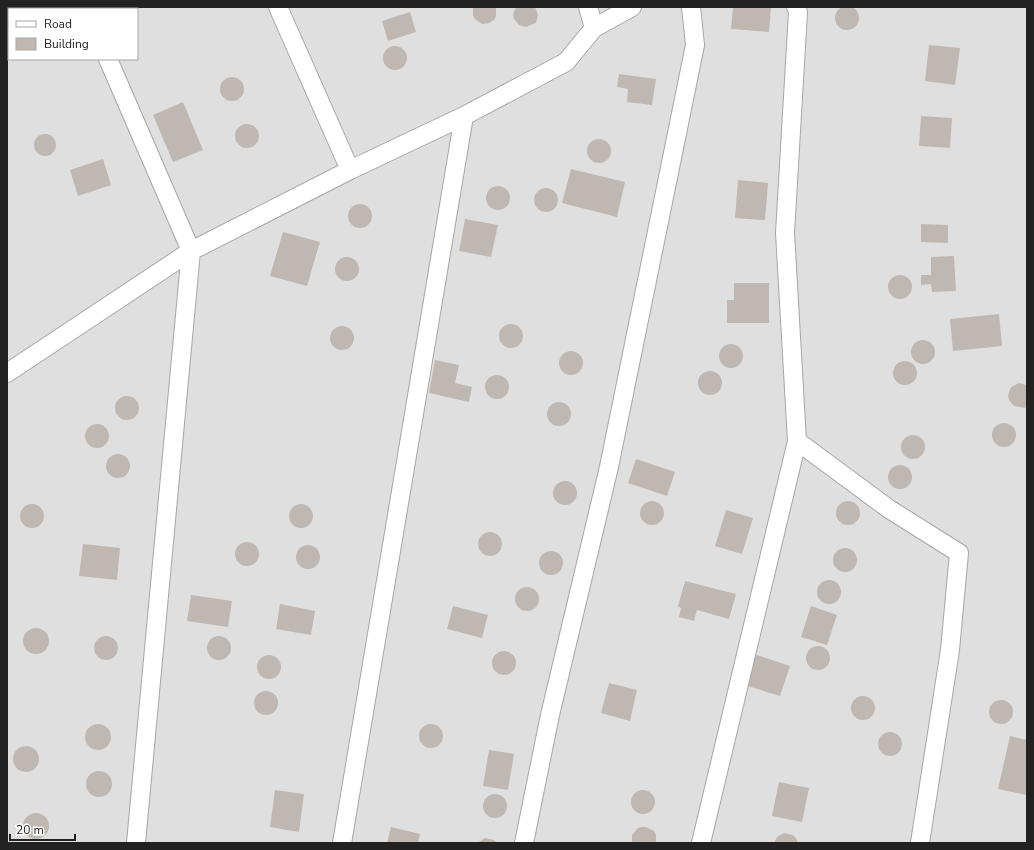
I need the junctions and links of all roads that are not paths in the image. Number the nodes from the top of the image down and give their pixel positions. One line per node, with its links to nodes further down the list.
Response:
1 (278, 7): 9 (street)
2 (588, 7): 6 (street)
3 (632, 7): 6 (street)
4 (691, 7): 15 (street)
5 (796, 7): 12 (street)
6 (594, 28): 8 (street)
7 (108, 60): 10 (street)
8 (464, 116): 9 (street); 14 (street)
9 (350, 170): 10 (street)
10 (191, 251): 11 (street); 13 (street)
11 (7, 373)
12 (797, 441): 16 (street); 17 (street)
13 (136, 843)
14 (342, 843)
15 (524, 843)
16 (701, 843)
17 (920, 843)

